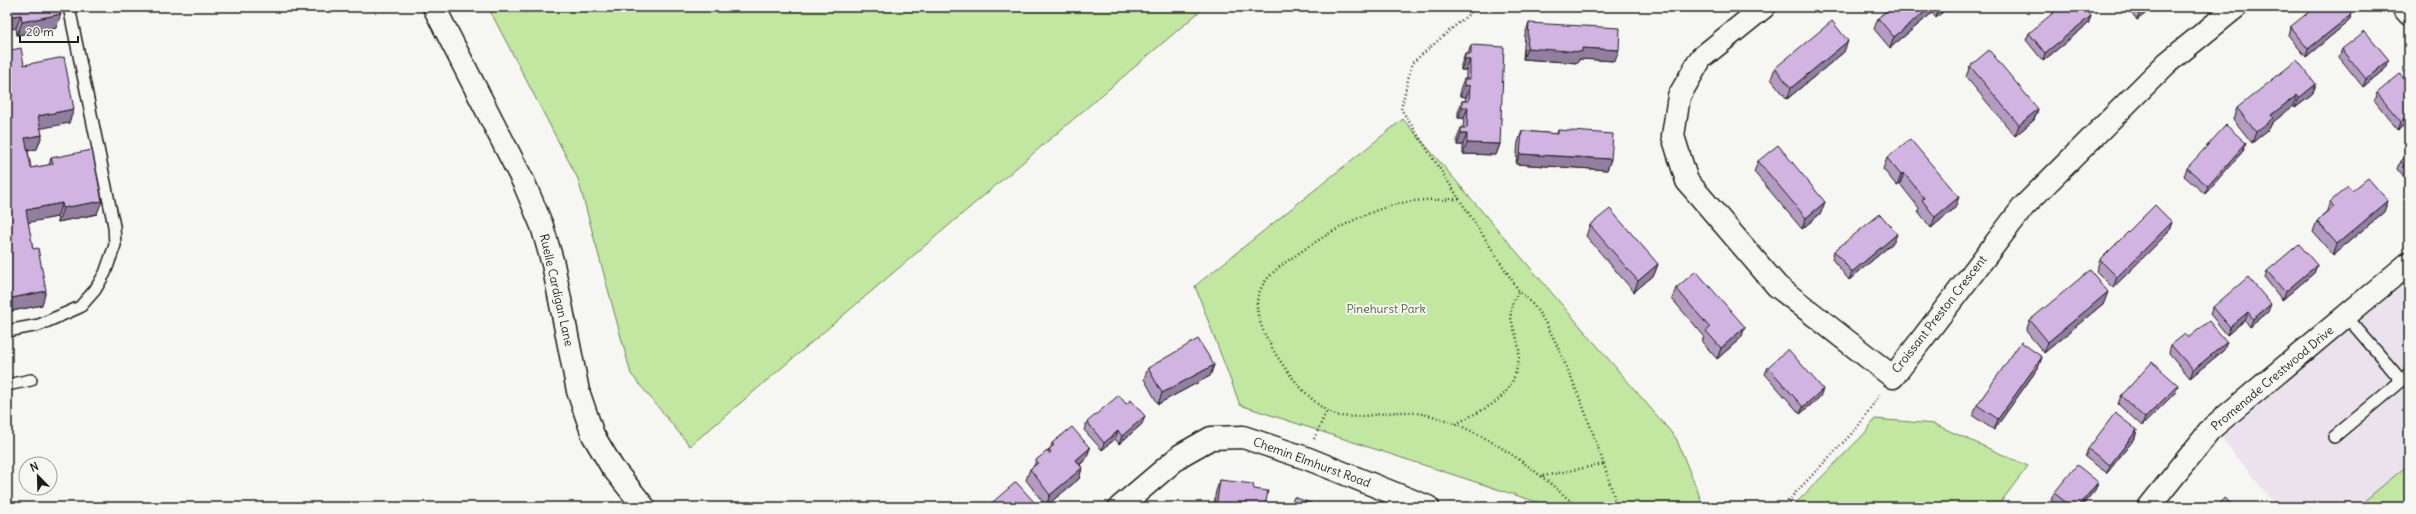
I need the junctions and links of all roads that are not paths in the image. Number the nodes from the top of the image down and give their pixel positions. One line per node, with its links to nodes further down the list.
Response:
1 (69, 7): 9 (lane)
2 (434, 7): 14 (street, Ruelle Cardigan Lane)
3 (1764, 7): 4 (street, Croissant Preston Crescent)
4 (2236, 7)
5 (2403, 7): 6 (street)
6 (2409, 14)
7 (2409, 263): 8 (street, Promenade Crestwood Drive)
8 (2346, 316): 10 (lane); 17 (street, Promenade Crestwood Drive)
9 (7, 331)
10 (2405, 377): 13 (lane)
11 (31, 380): 12 (lane)
12 (7, 385)
13 (2334, 436)
14 (644, 507)
15 (1120, 507): 16 (street, Chemin Elmhurst Road)
16 (1428, 507)
17 (2149, 507)

